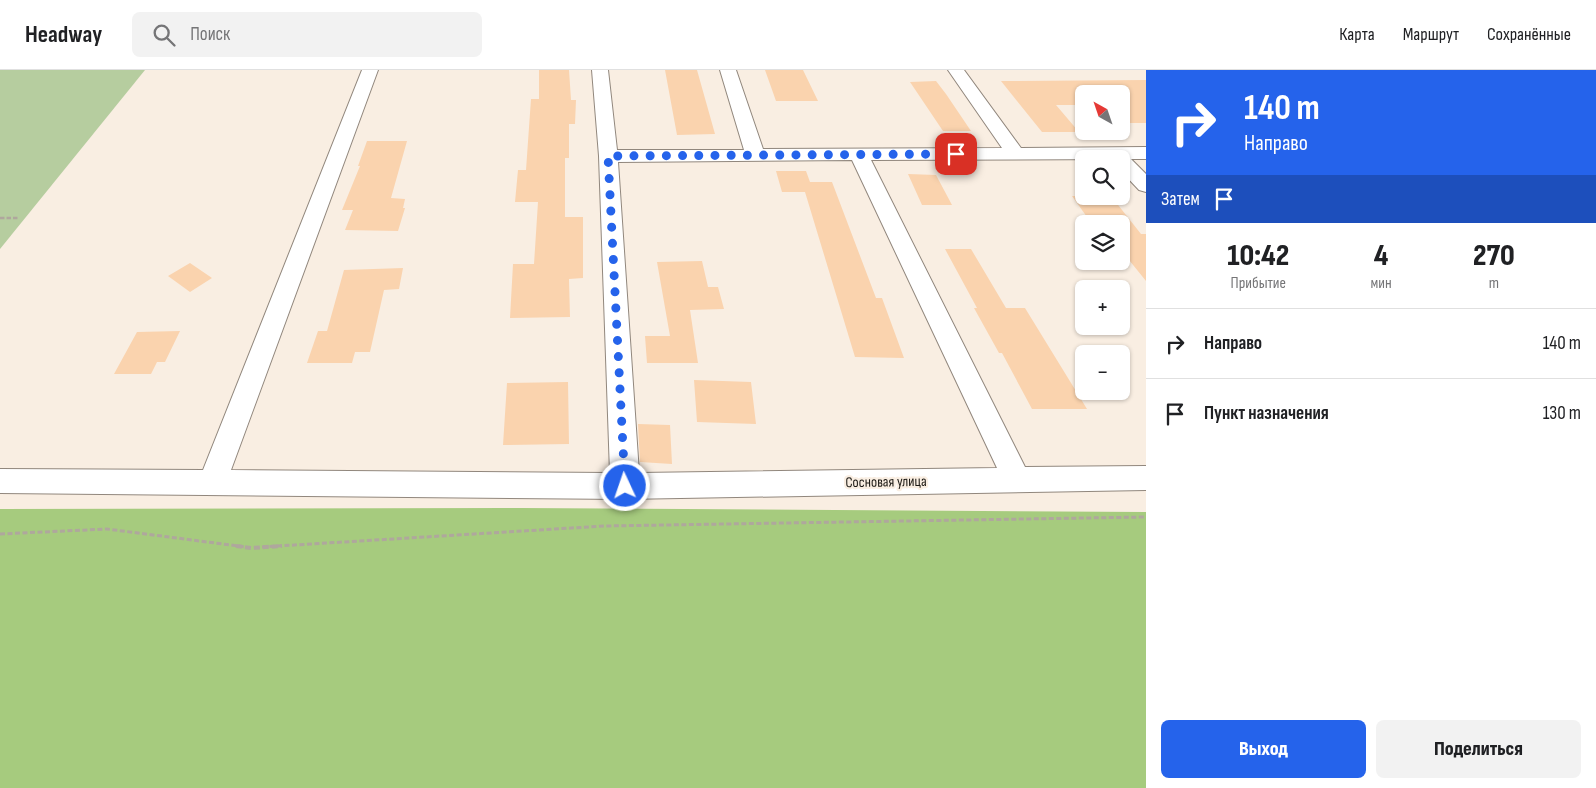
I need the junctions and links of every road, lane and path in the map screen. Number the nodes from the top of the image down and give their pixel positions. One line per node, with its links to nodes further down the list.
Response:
1 (370, 70): 19 (street)
2 (600, 70): 10 (street)
3 (728, 70): 8 (street)
4 (956, 70): 7 (street)
5 (1146, 153): 9 (street)
6 (858, 154): 7 (street); 8 (street); 17 (street)
7 (1016, 154): 11 (street)
8 (755, 155): 10 (street)
9 (1130, 155)
10 (608, 156): 20 (street)
11 (1075, 156)
12 (1130, 168): 13 (street)
13 (1146, 186)
14 (0, 218): 15 (path)
15 (19, 218)
16 (1146, 478): 17 (street, Сосновая улица)
17 (1017, 480): 20 (street, Сосновая улица)
18 (0, 481): 19 (street, Сосновая улица)
19 (212, 483): 20 (street, Сосновая улица)
20 (625, 486)
21 (1146, 517): 22 (path)
22 (0, 534)

